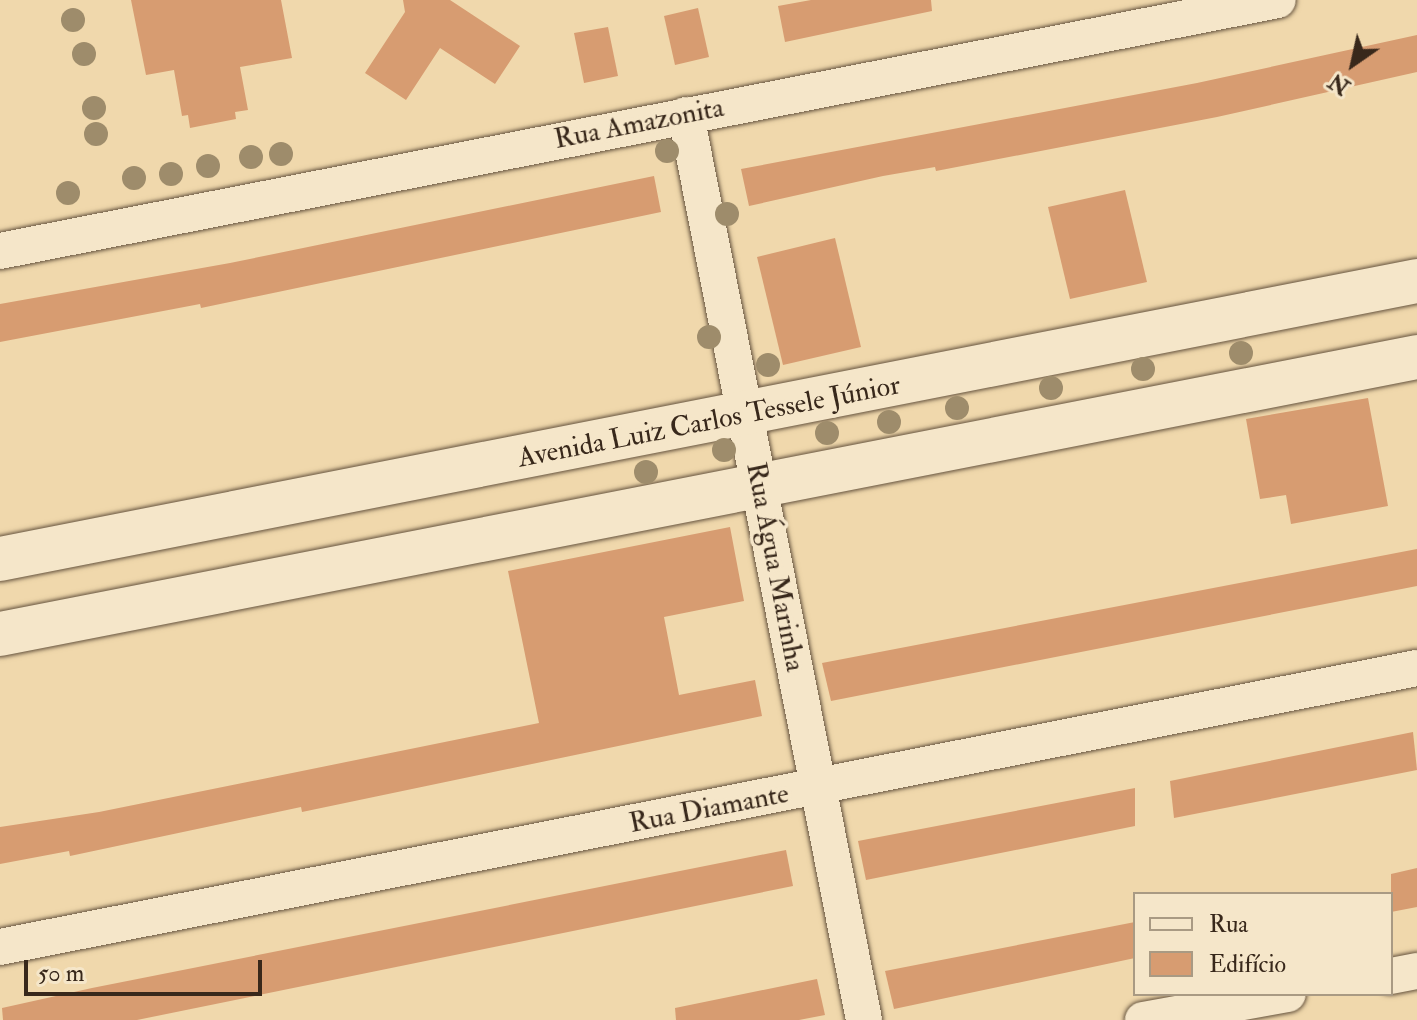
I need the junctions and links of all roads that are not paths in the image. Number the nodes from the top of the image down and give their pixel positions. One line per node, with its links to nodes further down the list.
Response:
1 (1278, 0): 2 (street, Rua Amazonita)
2 (686, 115): 3 (street, Rua Amazonita); 6 (street, Rua Água Marinha)
3 (0, 251)
4 (1417, 281): 6 (street, Avenida Luiz Carlos Tessele Júnior)
5 (1417, 357): 7 (street)
6 (745, 415): 7 (street, Rua Água Marinha); 8 (street, Avenida Luiz Carlos Tessele Júnior)
7 (759, 485): 9 (street); 11 (street, Rua Água Marinha)
8 (0, 559)
9 (0, 634)
10 (1417, 668): 11 (street, Rua Diamante)
11 (818, 787): 12 (street, Rua Diamante); 16 (street, Rua Água Marinha)
12 (0, 947)
13 (1417, 971): 14 (street)
14 (1393, 976)
15 (1277, 996): 17 (street)
16 (864, 1020)
17 (1143, 1020)

